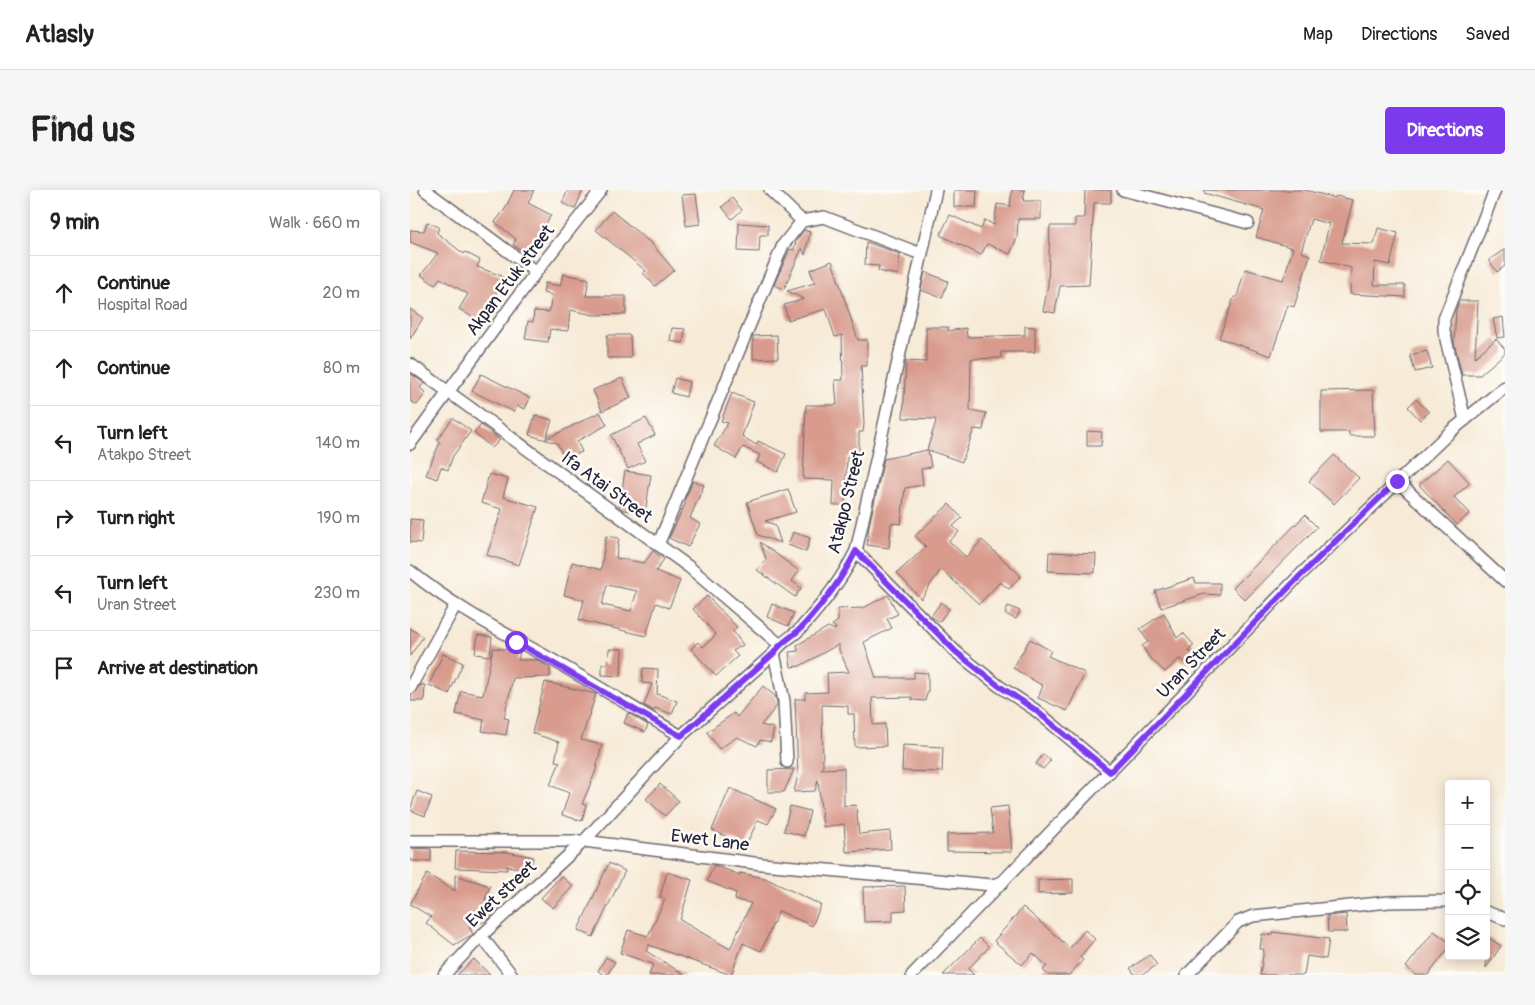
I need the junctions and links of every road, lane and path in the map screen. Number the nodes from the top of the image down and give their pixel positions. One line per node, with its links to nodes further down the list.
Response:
1 (425, 190): 10 (street)
2 (601, 190): 10 (street, Akpan Etuk street)
3 (770, 190): 7 (street)
4 (936, 190): 9 (street, Atakpo Street)
5 (1122, 190): 8 (street)
6 (1495, 190): 14 (street)
7 (802, 221): 9 (street); 17 (street)
8 (1248, 223)
9 (921, 254): 18 (street, Atakpo Street)
10 (536, 272): 13 (street, Akpan Etuk street)
11 (410, 364): 13 (street, Ifa Atai Street)
12 (1505, 387): 14 (street, Uran Street)
13 (448, 392): 15 (street, Akpan Etuk street); 17 (street, Ifa Atai Street)
14 (1465, 420): 16 (street, Uran Street)
15 (410, 444)
16 (1397, 481): 20 (street); 26 (street, Uran Street)
17 (658, 545): 22 (street, Ifa Atai Street)
18 (856, 551): 22 (street, Atakpo Street); 26 (street)
19 (410, 571): 21 (street)
20 (1505, 581)
21 (456, 604): 23 (street); 24 (street)
22 (776, 649): 24 (street, Atakpo Street); 25 (street)
23 (410, 688)
24 (681, 736): 28 (street, Atakpo Street)
25 (787, 762)
26 (1110, 772): 29 (street, Uran Street)
27 (410, 841): 28 (street, Ewet Lane)
28 (584, 841): 29 (street, Ewet Lane); 33 (street, Ewet street)
29 (1005, 881): 36 (street, Uran Street)
30 (1445, 901): 37 (street)
31 (1490, 913): 32 (street)
32 (1505, 919)
33 (480, 936): 34 (street, Ewet street); 35 (street)
34 (444, 975)
35 (512, 975)
36 (912, 975)
37 (1187, 975)

